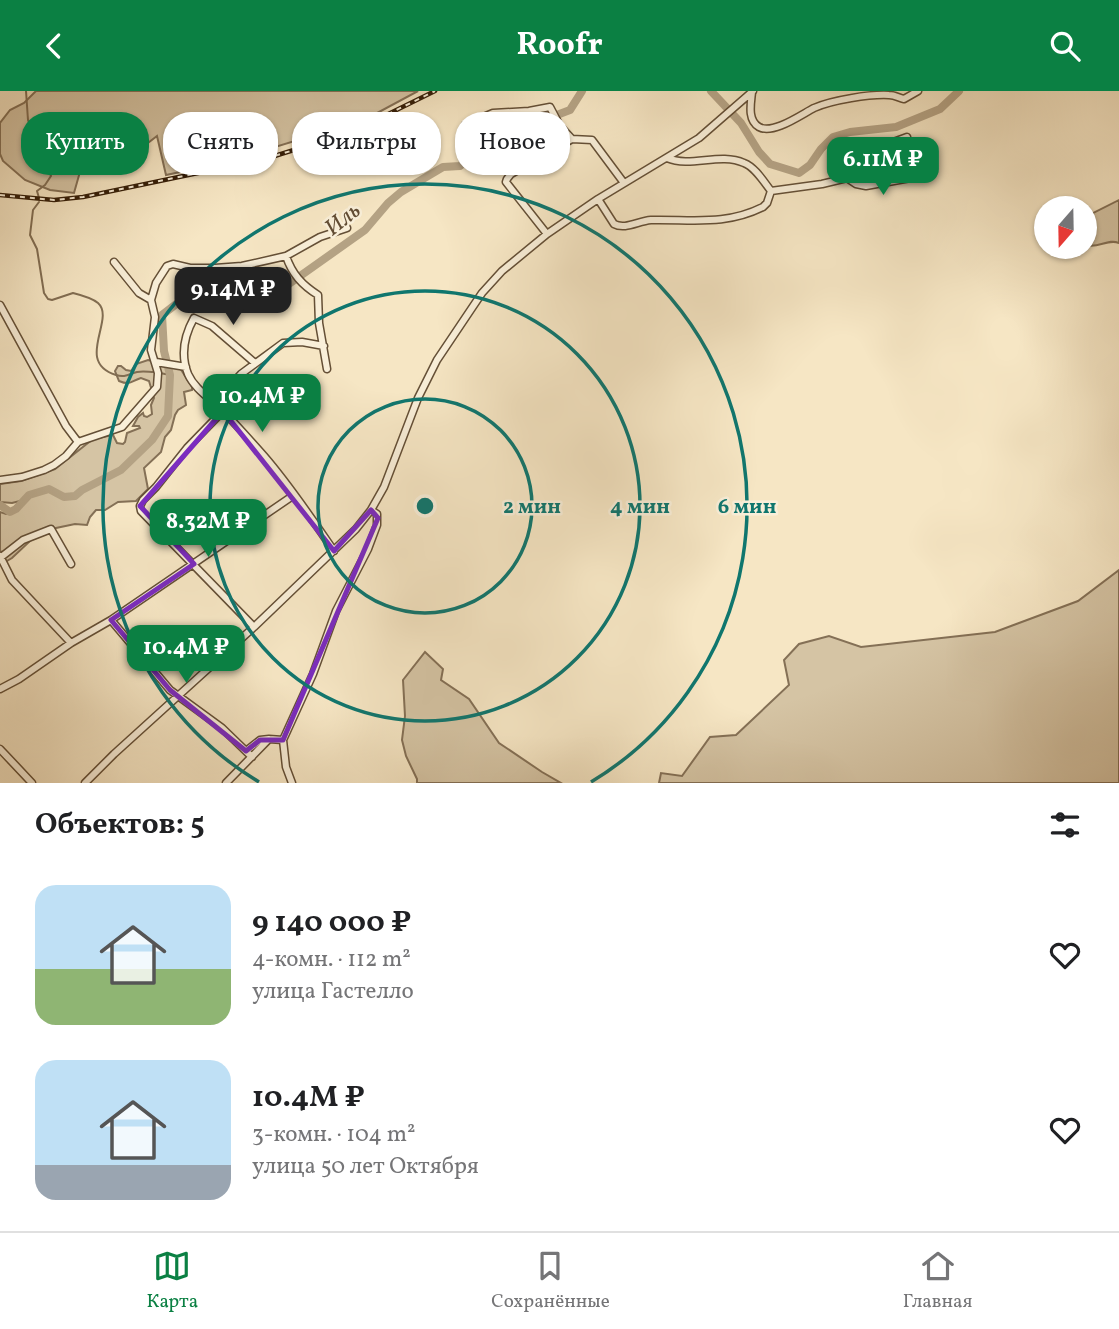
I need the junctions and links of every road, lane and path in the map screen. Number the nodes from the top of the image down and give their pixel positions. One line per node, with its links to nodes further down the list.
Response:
1 (737, 91): 4 (street)
2 (752, 91): 3 (street); 4 (street)
3 (918, 91)
4 (741, 101): 9 (street)
5 (512, 112): 6 (street)
6 (552, 112)
7 (906, 137): 11 (street)
8 (572, 139): 12 (street); 16 (street)
9 (667, 158): 12 (street); 13 (street)
10 (927, 176): 11 (street)
11 (847, 178): 13 (street)
12 (624, 183): 14 (street)
13 (771, 191): 14 (street)
14 (598, 199): 16 (street)
15 (347, 228): 17 (street)
16 (547, 234): 31 (street)
17 (286, 256): 19 (street); 21 (street)
18 (114, 263): 19 (street)
19 (151, 300): 22 (street)
20 (0, 305): 28 (street)
21 (324, 346): 23 (street); 25 (street)
22 (156, 362): 24 (street); 28 (street)
23 (255, 363): 24 (street); 26 (street)
24 (186, 367): 26 (street)
25 (327, 369)
26 (214, 403): 27 (street)
27 (223, 411): 30 (street); 35 (street)
28 (78, 442): 29 (street)
29 (0, 480)
30 (295, 495): 32 (street); 35 (street)
31 (371, 510): 32 (street); 41 (street)
32 (334, 551): 37 (street)
33 (0, 557): 34 (street); 38 (street)
34 (72, 564)
35 (194, 564): 36 (street); 37 (street)
36 (111, 620): 38 (street); 40 (street)
37 (254, 627): 40 (street)
38 (71, 643): 39 (street)
39 (0, 689)
40 (178, 696): 43 (street); 45 (street)
41 (283, 740): 43 (street); 47 (street)
42 (0, 749): 44 (street)
43 (249, 754): 46 (street)
44 (32, 783)
45 (85, 783)
46 (226, 783)
47 (292, 783)

